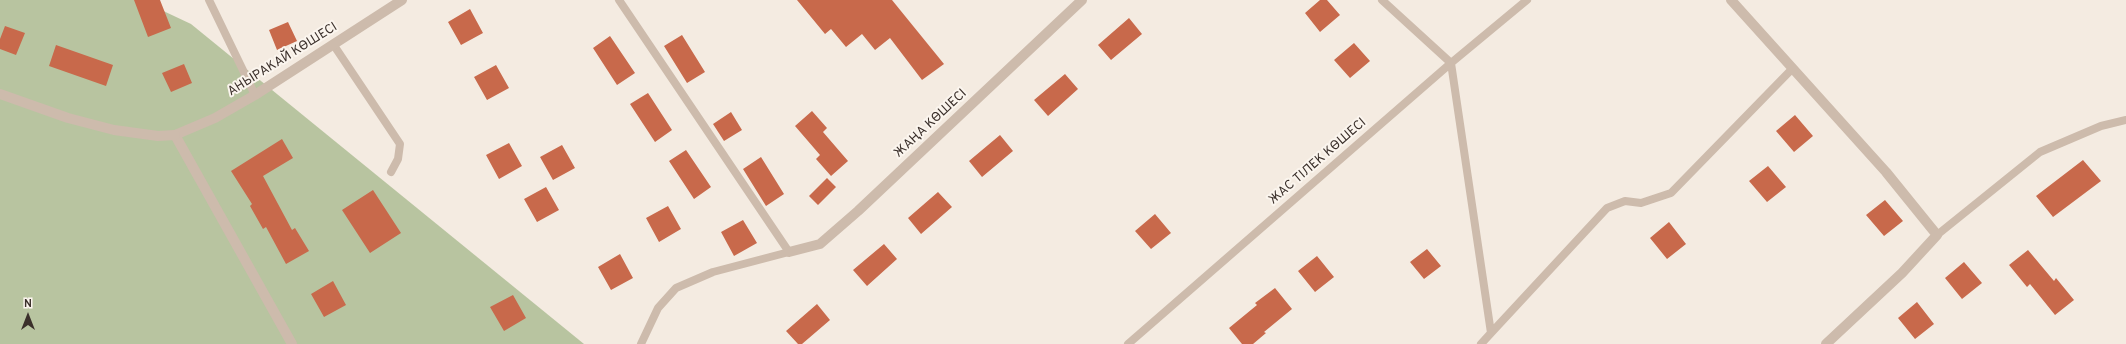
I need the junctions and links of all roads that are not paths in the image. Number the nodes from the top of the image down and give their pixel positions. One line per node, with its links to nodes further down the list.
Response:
1 (209, 0): 12 (lane)
2 (402, 0): 8 (street, АНЫРАКАЙ КӨШЕСІ)
3 (619, 0): 17 (lane)
4 (1082, 0): 17 (street, ЖАҢА КӨШЕСІ)
5 (1382, 0): 9 (lane)
6 (1527, 0): 9 (lane, ЖАС ТІЛЕК КӨШЕСІ)
7 (1731, 0): 10 (street)
8 (333, 44): 12 (street, АНЫРАКАЙ КӨШЕСІ); 15 (lane)
9 (1451, 63): 18 (lane); 21 (lane, ЖАС ТІЛЕК КӨШЕСІ)
10 (1792, 69): 16 (street); 18 (lane)
11 (0, 94): 14 (street)
12 (255, 95): 14 (street, АНЫРАКАЙ КӨШЕСІ)
13 (2126, 120): 16 (lane)
14 (175, 136): 19 (street)
15 (391, 172)
16 (1937, 235): 23 (street)
17 (789, 252): 20 (lane)
18 (1491, 333): 22 (lane)
19 (292, 344)
20 (641, 344)
21 (1128, 344)
22 (1481, 344)
23 (1826, 344)

